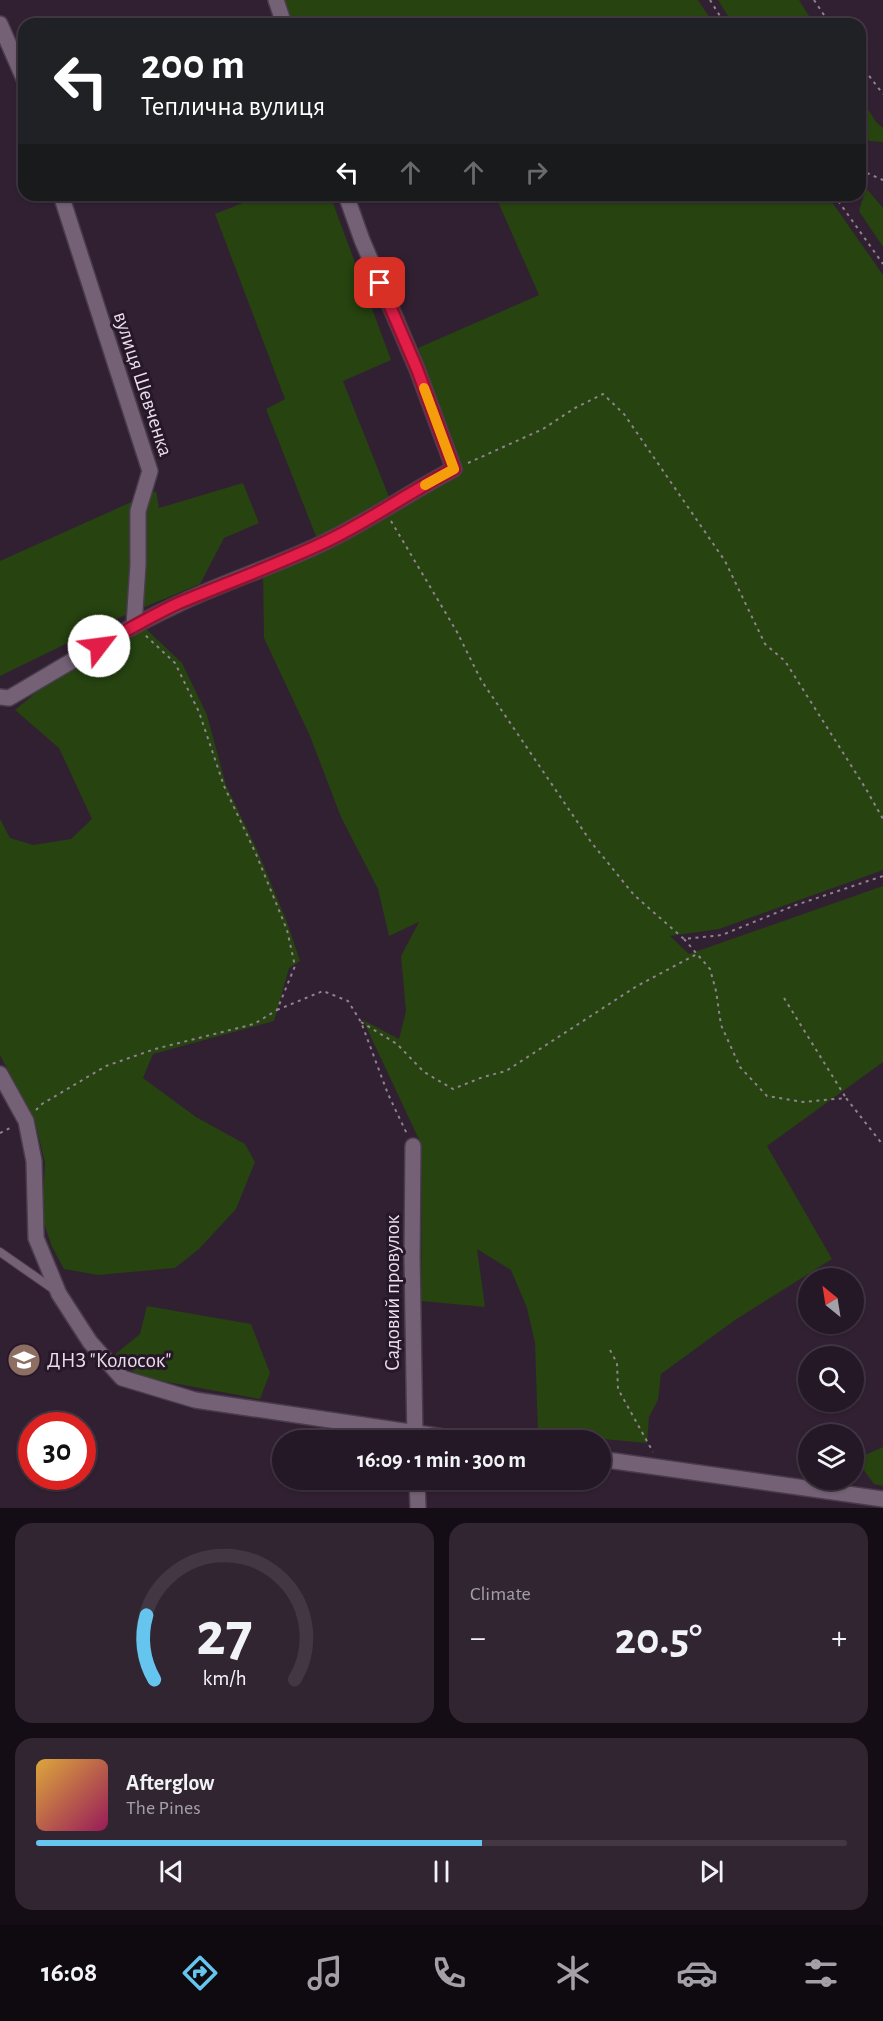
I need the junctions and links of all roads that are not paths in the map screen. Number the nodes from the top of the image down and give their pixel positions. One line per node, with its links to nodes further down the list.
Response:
1 (276, 0): 2 (street)
2 (282, 18)
3 (0, 24): 4 (street)
4 (18, 65)
5 (63, 201): 7 (street, вулиця Шевченка)
6 (348, 201): 7 (street)
7 (134, 625): 8 (street)
8 (0, 697)
9 (0, 1074): 12 (street)
10 (413, 1146): 14 (street, Садовий провулок)
11 (0, 1252): 12 (lane)
12 (59, 1294): 13 (street)
13 (373, 1430)
14 (415, 1430)
15 (611, 1460): 17 (street)
16 (417, 1490): 18 (street)
17 (883, 1499)
18 (418, 1508)

